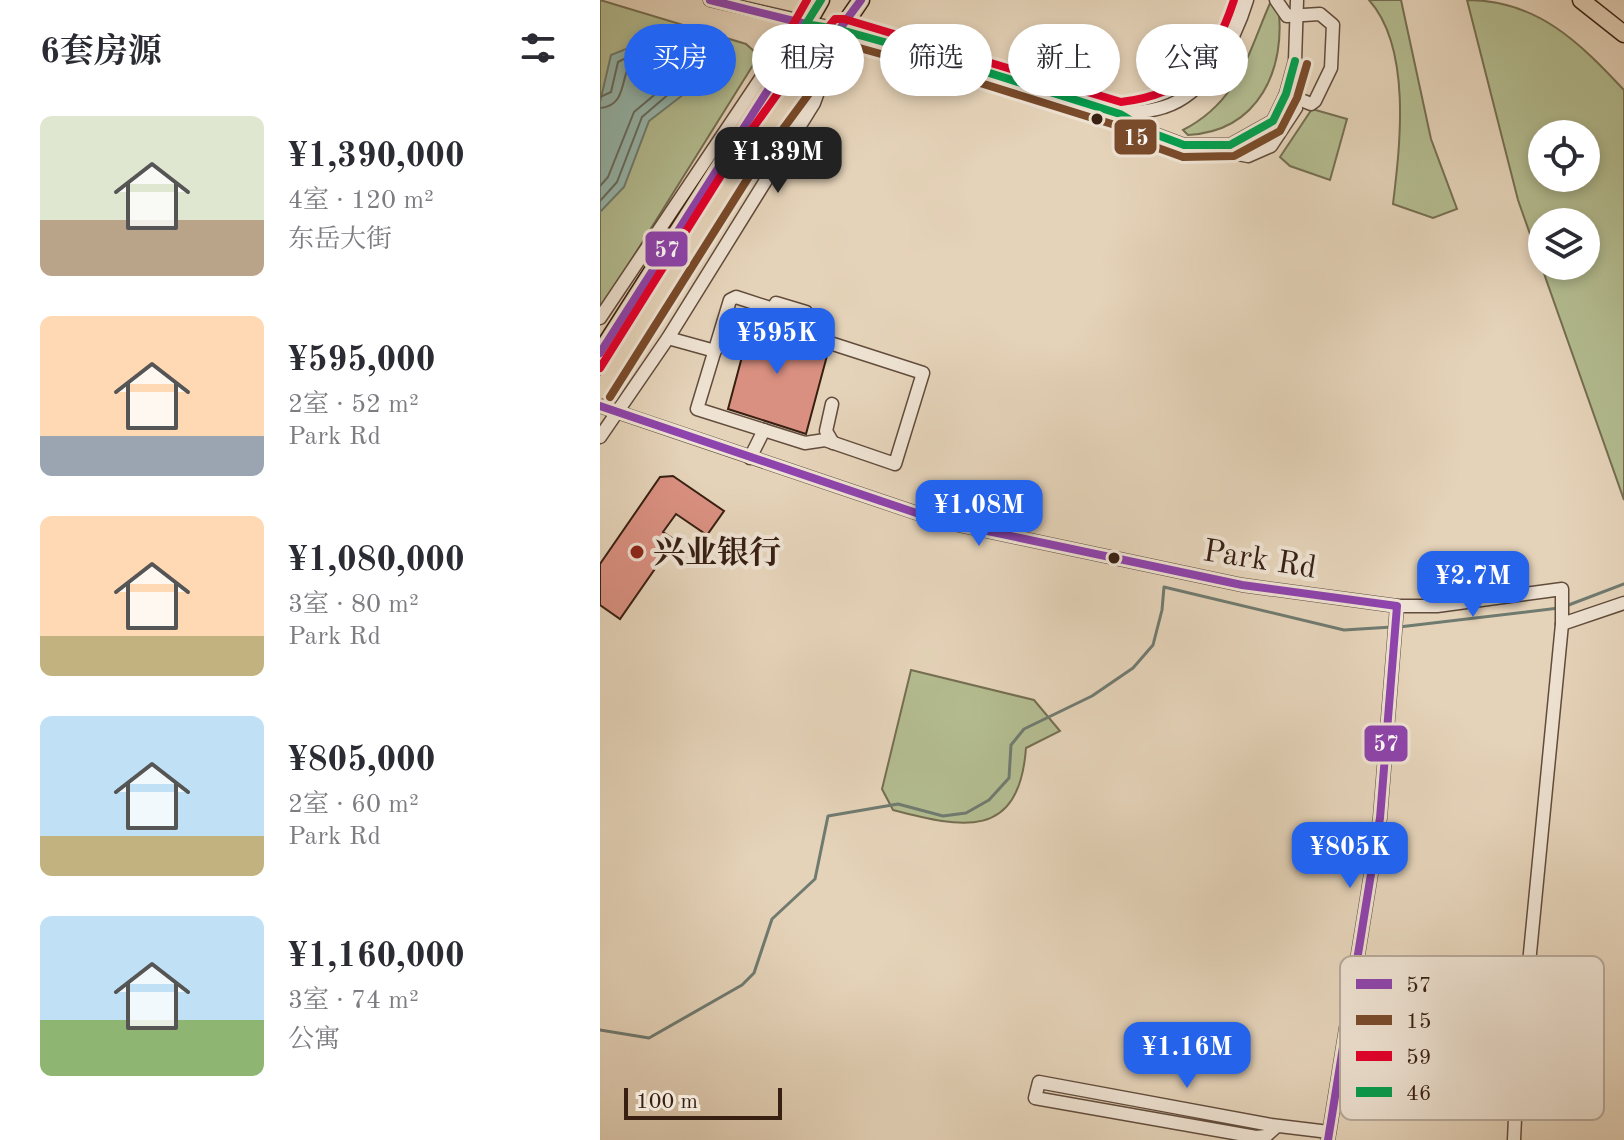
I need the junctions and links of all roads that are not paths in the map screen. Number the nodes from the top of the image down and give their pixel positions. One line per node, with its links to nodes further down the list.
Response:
1 (710, 0): 10 (street)
2 (821, 0): 10 (main road)
3 (1247, 0): 19 (street)
4 (1276, 0): 9 (street)
5 (1288, 0): 9 (street)
6 (1297, 0): 9 (street)
7 (1581, 0): 12 (main road)
8 (859, 2): 11 (main road)
9 (1297, 17): 15 (street); 15 (street)
10 (806, 24)
11 (845, 24)
12 (1624, 34)
13 (864, 37): 19 (street)
14 (752, 91): 21 (street)
15 (1286, 94): 20 (street); 20 (street)
16 (765, 96): 24 (main road)
17 (791, 96): 25 (main road)
18 (817, 96): 22 (street)
19 (1120, 114): 20 (street)
20 (1194, 145)
21 (600, 318)
22 (668, 338): 23 (street); 28 (street)
23 (715, 351): 29 (street); 31 (street)
24 (600, 353)
25 (600, 391)
26 (832, 404): 31 (street)
27 (600, 406): 28 (street, Park Rd)
28 (616, 413): 30 (street); 32 (street, Park Rd)
29 (764, 430): 31 (street); 32 (street)
30 (600, 437)
31 (833, 443)
32 (750, 458): 34 (street, Park Rd)
33 (1624, 603): 35 (street)
34 (1396, 610): 35 (street, Park Rd); 36 (street)
35 (1562, 620): 37 (street)
36 (1357, 956)
37 (1530, 956)
38 (1340, 1063): 41 (street)
39 (1515, 1120): 42 (street)
40 (1277, 1126): 40 (street); 41 (street)
41 (1328, 1136)
42 (1514, 1140)

